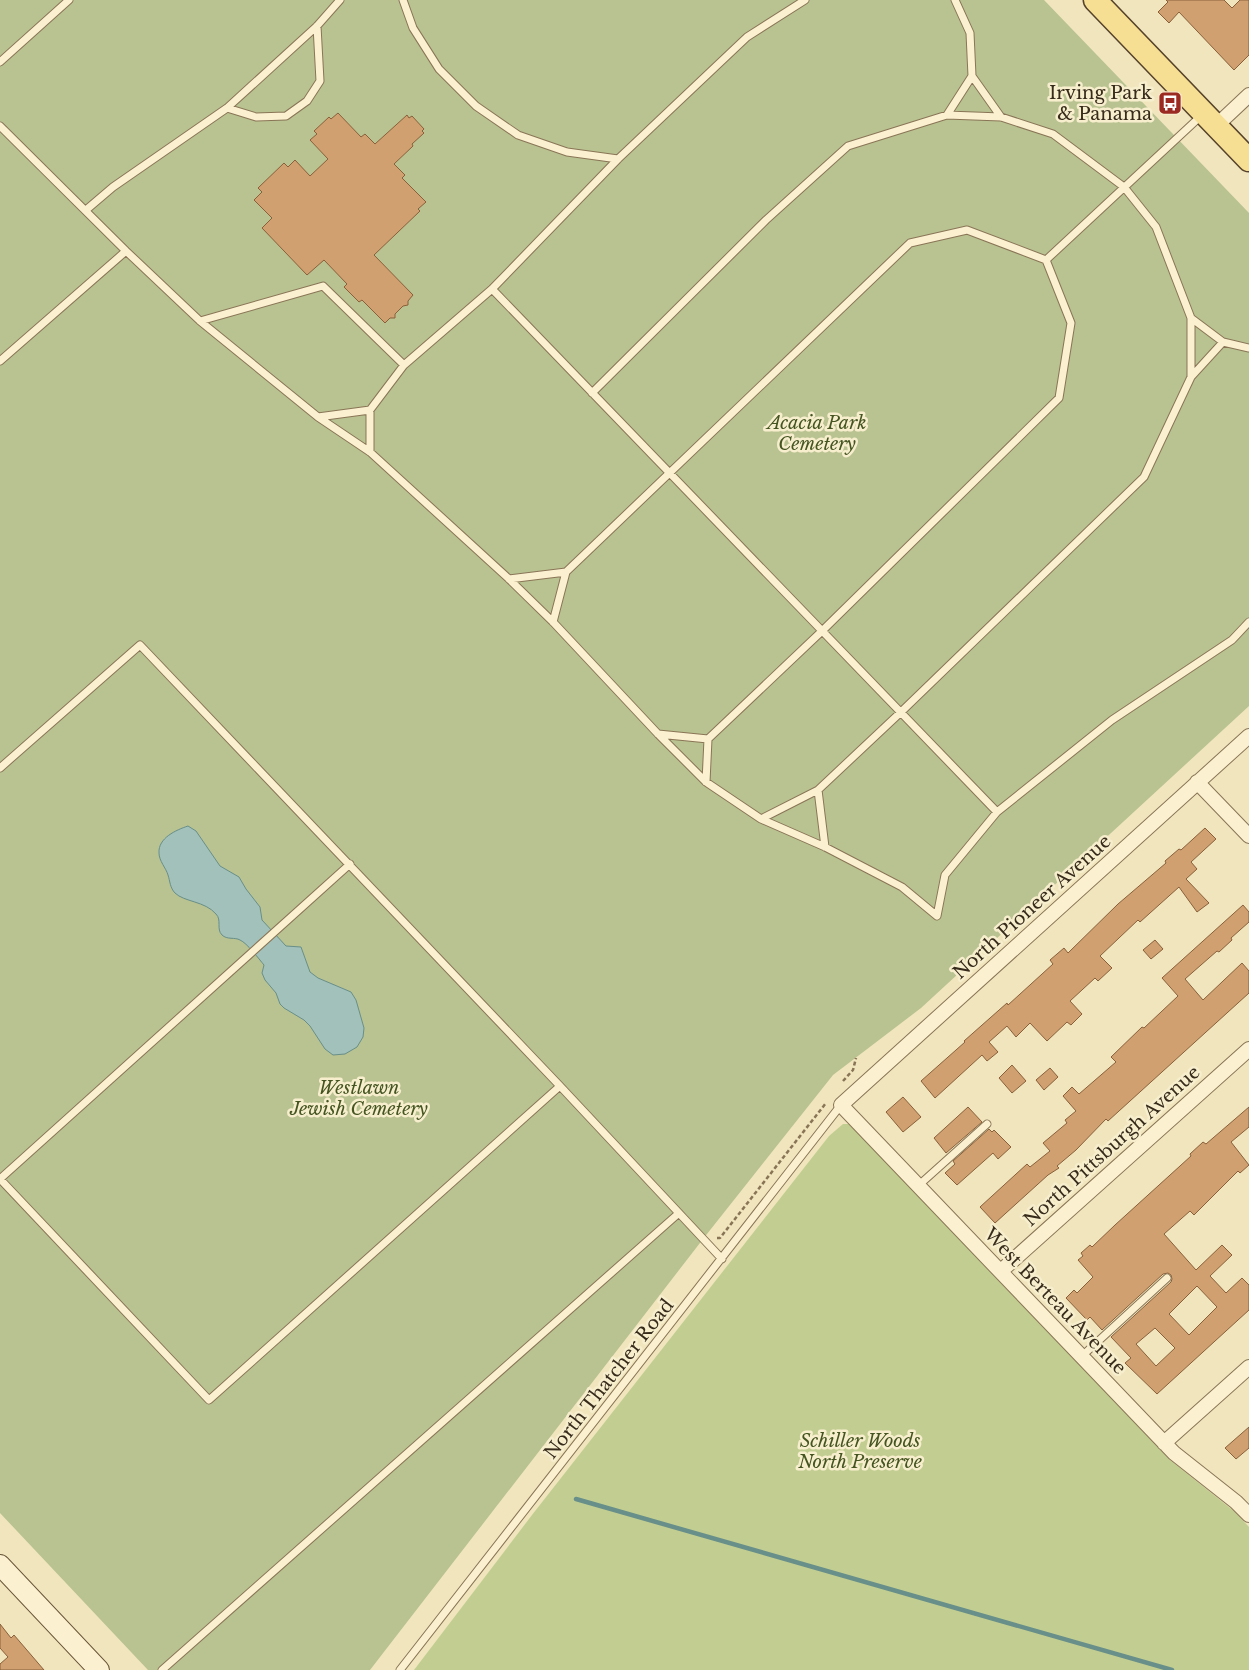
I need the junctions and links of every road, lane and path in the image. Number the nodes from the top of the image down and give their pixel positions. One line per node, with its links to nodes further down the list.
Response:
1 (69, 0): 8 (lane)
2 (340, 0): 7 (lane)
3 (403, 0): 16 (lane)
4 (805, 0): 16 (lane)
5 (955, 0): 9 (lane)
6 (1095, 0): 14 (main road)
7 (317, 26): 11 (lane); 11 (lane)
8 (0, 62)
9 (972, 76): 12 (lane); 13 (lane)
10 (1249, 95): 14 (street)
11 (226, 108): 19 (lane)
12 (947, 115): 13 (lane); 30 (lane)
13 (1001, 117): 18 (lane)
14 (1210, 120): 17 (main road); 18 (lane)
15 (0, 126): 19 (lane)
16 (618, 158): 22 (lane)
17 (1249, 160)
18 (1124, 187): 21 (lane); 23 (lane)
19 (86, 210): 20 (lane)
20 (126, 251): 24 (lane); 27 (lane)
21 (1046, 260): 34 (lane); 39 (lane)
22 (492, 289): 28 (lane); 30 (lane)
23 (1191, 318): 25 (lane); 29 (lane)
24 (200, 321): 28 (lane); 32 (lane)
25 (1223, 342): 26 (lane); 29 (lane)
26 (1249, 348)
27 (1, 357)
28 (404, 365): 31 (lane)
29 (1192, 377): 40 (lane)
30 (592, 393): 34 (lane)
31 (370, 410): 32 (lane); 33 (lane)
32 (318, 417): 33 (lane)
33 (370, 452): 36 (lane)
34 (670, 473): 35 (lane); 39 (lane)
35 (566, 572): 36 (lane); 37 (lane)
36 (509, 579): 37 (lane)
37 (554, 622): 41 (lane)
38 (1249, 622): 48 (lane)
39 (822, 631): 40 (lane); 43 (lane)
40 (901, 712): 47 (lane); 48 (lane)
41 (658, 734): 43 (lane); 45 (lane)
42 (1249, 736): 46 (street, North Pioneer Avenue)
43 (708, 739): 45 (lane)
44 (1, 764): 52 (lane)
45 (706, 782): 49 (lane)
46 (1198, 782): 50 (street); 57 (street, North Pioneer Avenue)
47 (818, 790): 49 (lane); 51 (lane)
48 (998, 812): 51 (lane)
49 (760, 819): 51 (lane)
50 (1249, 836)
51 (825, 847)
52 (350, 864): 56 (lane); 59 (lane)
53 (1249, 1050): 64 (street, North Pittsburgh Avenue)
54 (856, 1058): 55 (path)
55 (840, 1085)
56 (560, 1086): 59 (lane); 61 (lane)
57 (835, 1103): 60 (street, West Berteau Avenue); 62 (path); 63 (lane, North Thatcher Road)
58 (987, 1124): 60 (lane)
59 (0, 1179)
60 (918, 1185): 64 (street, West Berteau Avenue)
61 (679, 1213): 62 (lane); 72 (lane)
62 (703, 1239): 63 (lane)
63 (722, 1259): 73 (lane, North Thatcher Road)
64 (1001, 1271): 66 (street, West Berteau Avenue)
65 (1167, 1278): 66 (lane)
66 (1082, 1356): 68 (street, West Berteau Avenue)
67 (1249, 1367): 68 (street)
68 (1164, 1443): 69 (street, West Berteau Avenue)
69 (1249, 1515)
70 (0, 1565): 71 (street)
71 (98, 1670)
72 (162, 1670)
73 (400, 1670)

